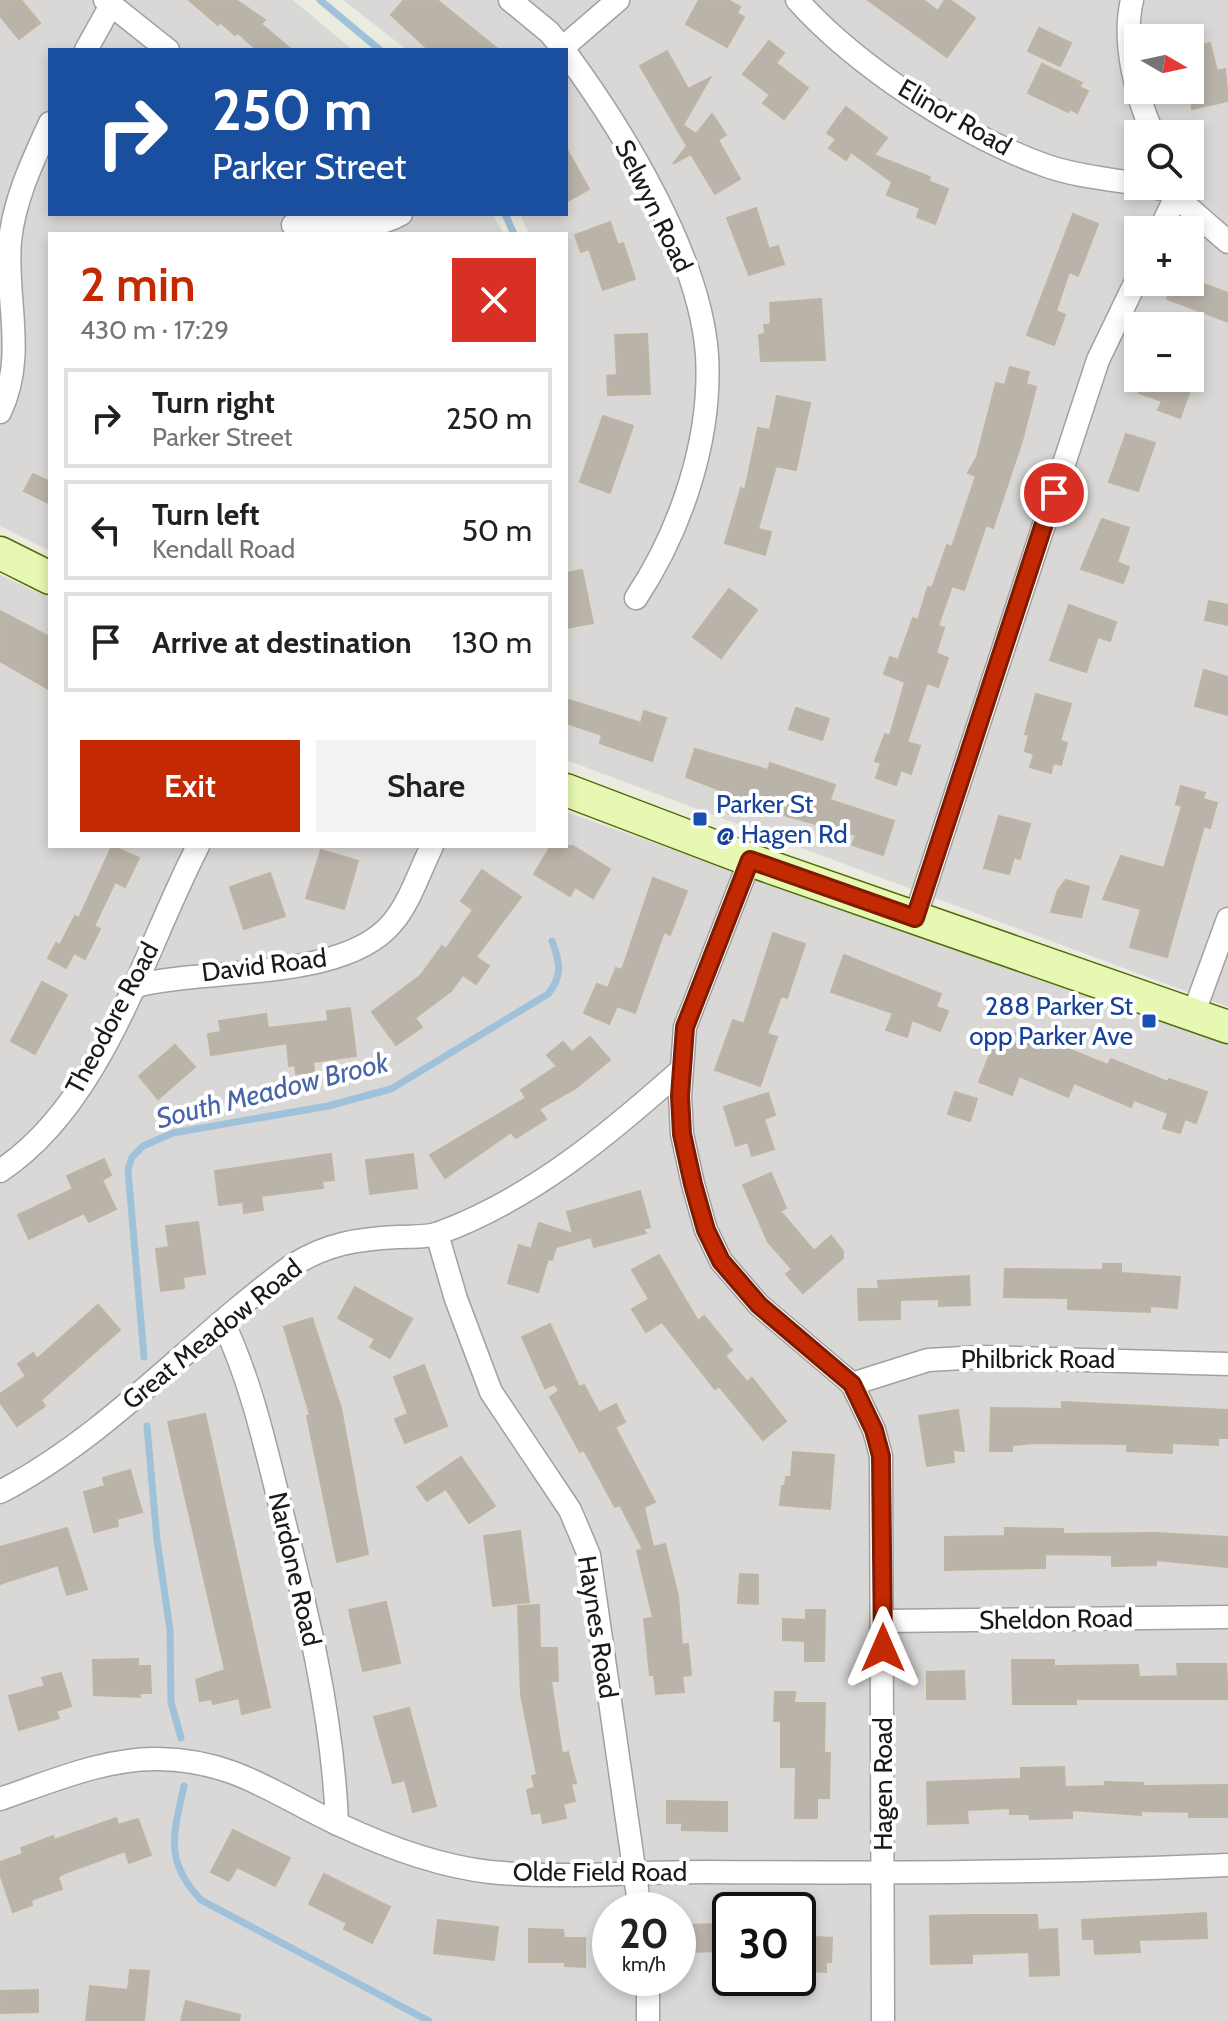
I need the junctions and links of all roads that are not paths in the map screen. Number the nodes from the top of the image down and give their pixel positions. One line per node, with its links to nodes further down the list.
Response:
1 (510, 0): 8 (street, Selwyn Road)
2 (618, 0): 9 (street)
3 (797, 0): 13 (street, Elinor Road)
4 (1132, 0): 11 (street)
5 (108, 3): 6 (street); 7 (street)
6 (87, 48)
7 (165, 48)
8 (561, 48)
9 (565, 48)
10 (568, 57): 23 (street, Selwyn Road)
11 (1147, 120)
12 (48, 127): 15 (street)
13 (1124, 181)
14 (1181, 200): 18 (street)
15 (9, 201): 20 (street)
16 (398, 216): 17 (street)
17 (293, 224)
18 (1228, 242)
19 (1129, 296): 28 (street)
20 (0, 412)
21 (0, 553): 22 (main road)
22 (48, 577)
23 (636, 598)
24 (568, 791): 27 (main road)
25 (197, 848): 30 (street, Theodore Road)
26 (431, 848): 30 (street, David Road)
27 (750, 860): 28 (main road); 33 (street, Hagen Road)
28 (915, 918): 31 (main road)
29 (1228, 919): 31 (street)
30 (136, 986): 34 (street, Theodore Road)
31 (1193, 1015): 32 (main road)
32 (1228, 1027)
33 (681, 1070): 35 (street, Great Meadow Road); 38 (street, Hagen Road)
34 (0, 1171)
35 (437, 1234): 36 (street, Great Meadow Road); 45 (street, Haynes Road)
36 (223, 1322): 39 (street, Great Meadow Road); 43 (street, Nardone Road)
37 (1228, 1364): 38 (street, Philbrick Road)
38 (852, 1384): 41 (street, Hagen Road)
39 (0, 1492)
40 (1228, 1617): 41 (street, Sheldon Road)
41 (883, 1621): 46 (street, Hagen Road)
42 (0, 1799): 43 (street, Olde Field Road)
43 (337, 1824): 45 (street, Olde Field Road)
44 (1228, 1865): 46 (street, Olde Field Road)
45 (635, 1873): 46 (street, Olde Field Road); 47 (street, Haynes Road)
46 (883, 1874): 50 (street, Hagen Road)
47 (638, 1892)
48 (648, 1996): 49 (street)
49 (648, 2021)
50 (883, 2021)

